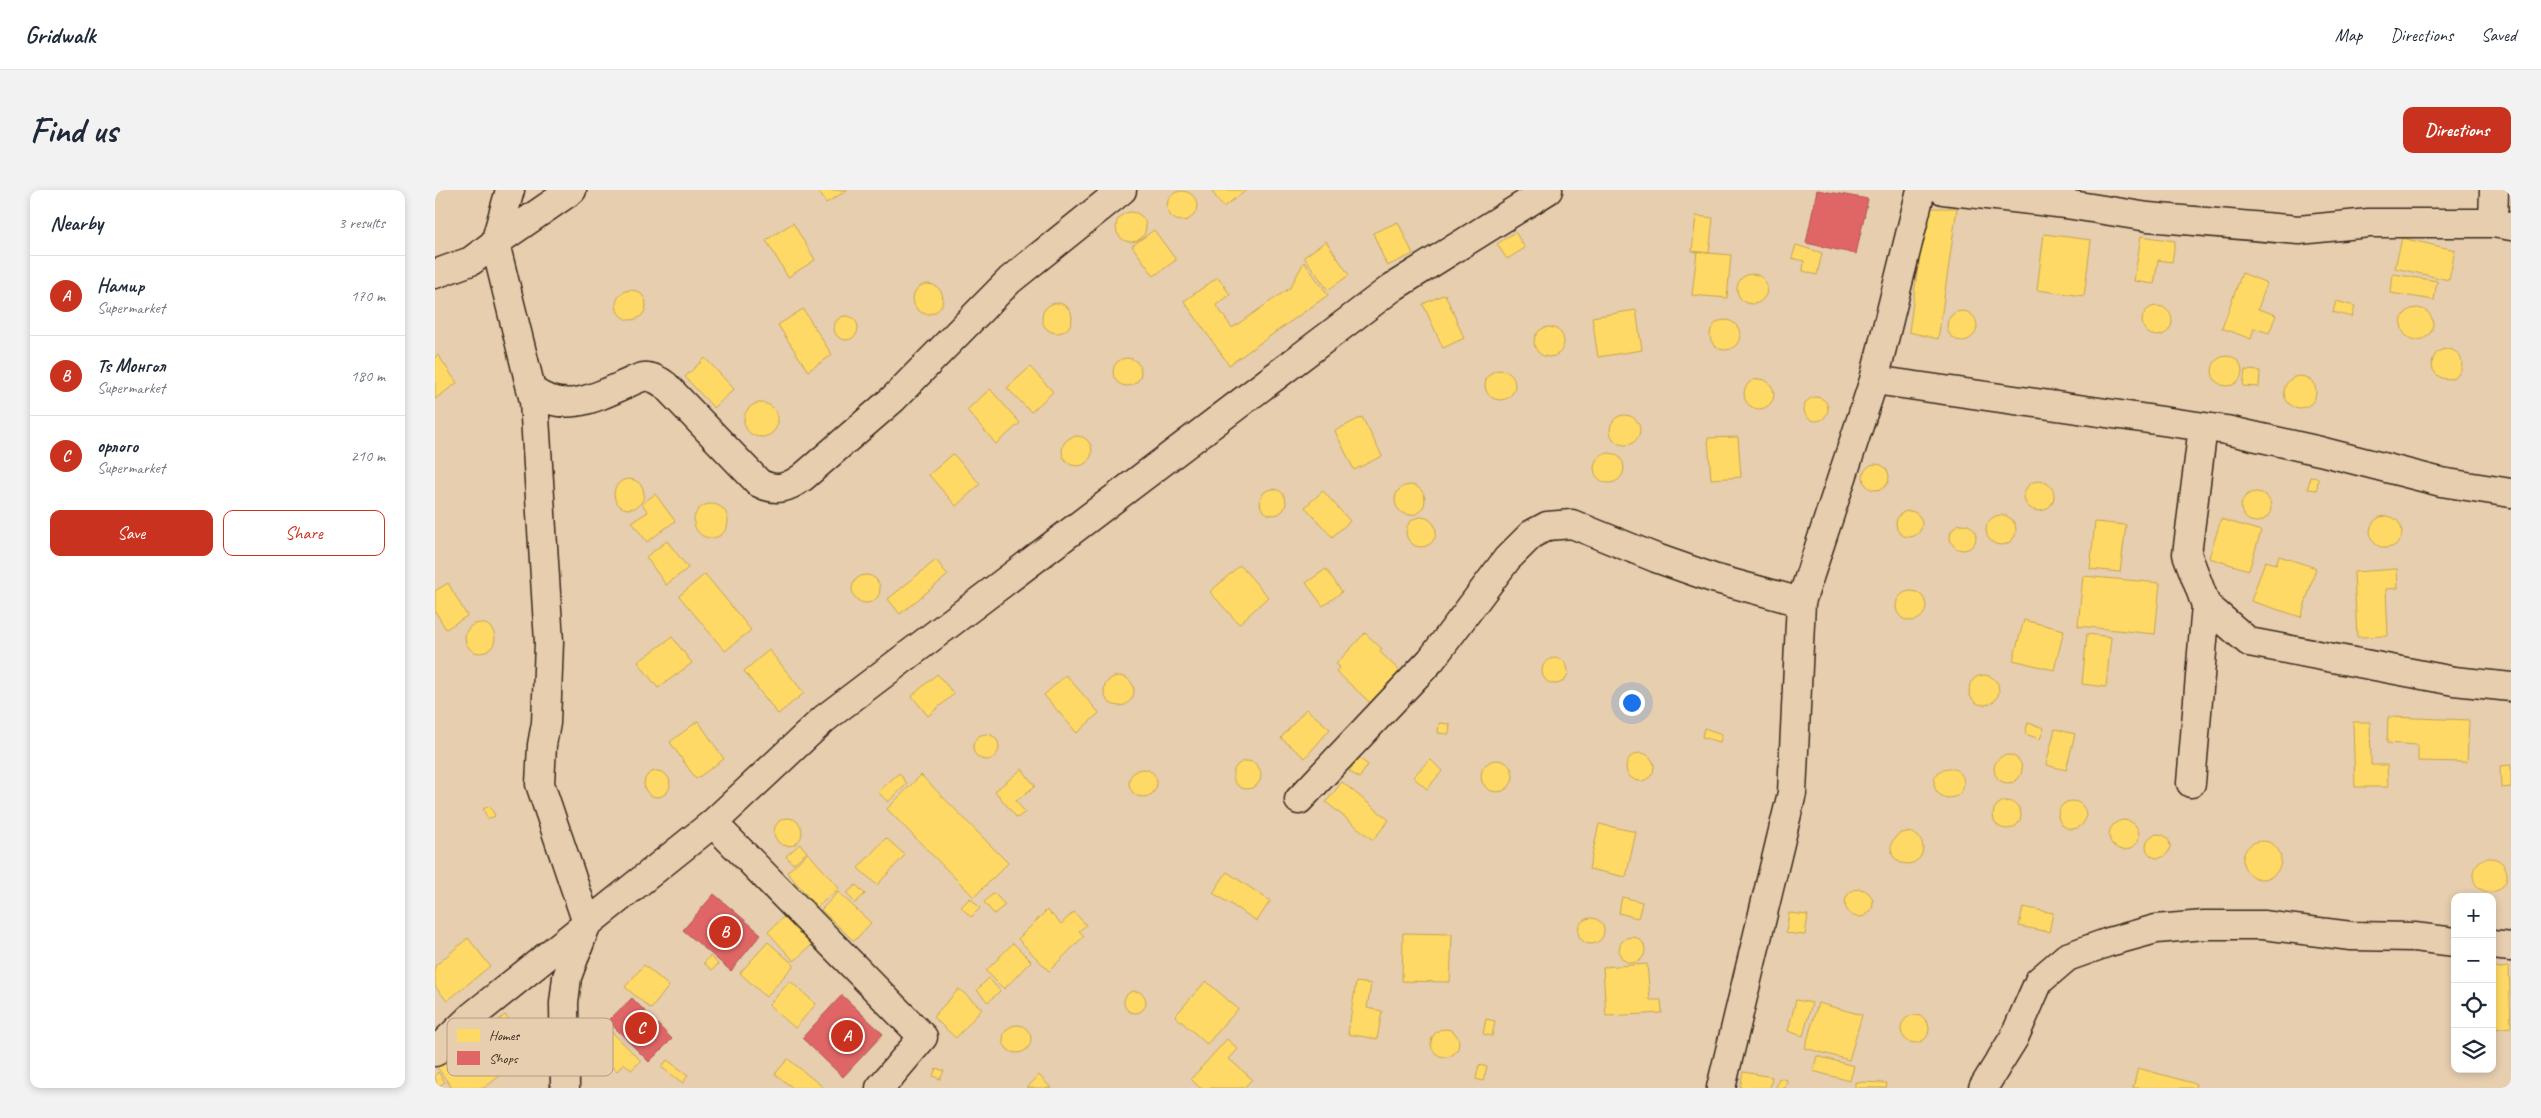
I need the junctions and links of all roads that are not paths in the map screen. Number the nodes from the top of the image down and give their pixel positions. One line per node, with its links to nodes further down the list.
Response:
1 (510, 190): 9 (street)
2 (572, 190): 9 (street)
3 (1122, 190): 12 (street)
4 (1548, 190): 20 (street)
5 (1921, 190): 11 (street)
6 (1943, 190): 8 (street)
7 (2494, 190): 8 (street)
8 (2502, 224)
9 (495, 243): 10 (street); 12 (street)
10 (435, 274)
11 (1874, 380): 13 (street); 15 (street)
12 (533, 391): 21 (street)
13 (2203, 427): 14 (street); 16 (street)
14 (2511, 493)
15 (1801, 602): 19 (street); 28 (street)
16 (2207, 604): 17 (street); 18 (street)
17 (2511, 687)
18 (2191, 783)
19 (1299, 800)
20 (713, 823): 21 (street); 27 (street)
21 (587, 923): 25 (street); 26 (street)
22 (2451, 942): 29 (street)
23 (2496, 946): 24 (street)
24 (2511, 947)
25 (470, 1018)
26 (564, 1018)
27 (880, 1088)
28 (1721, 1088)
29 (1983, 1088)

